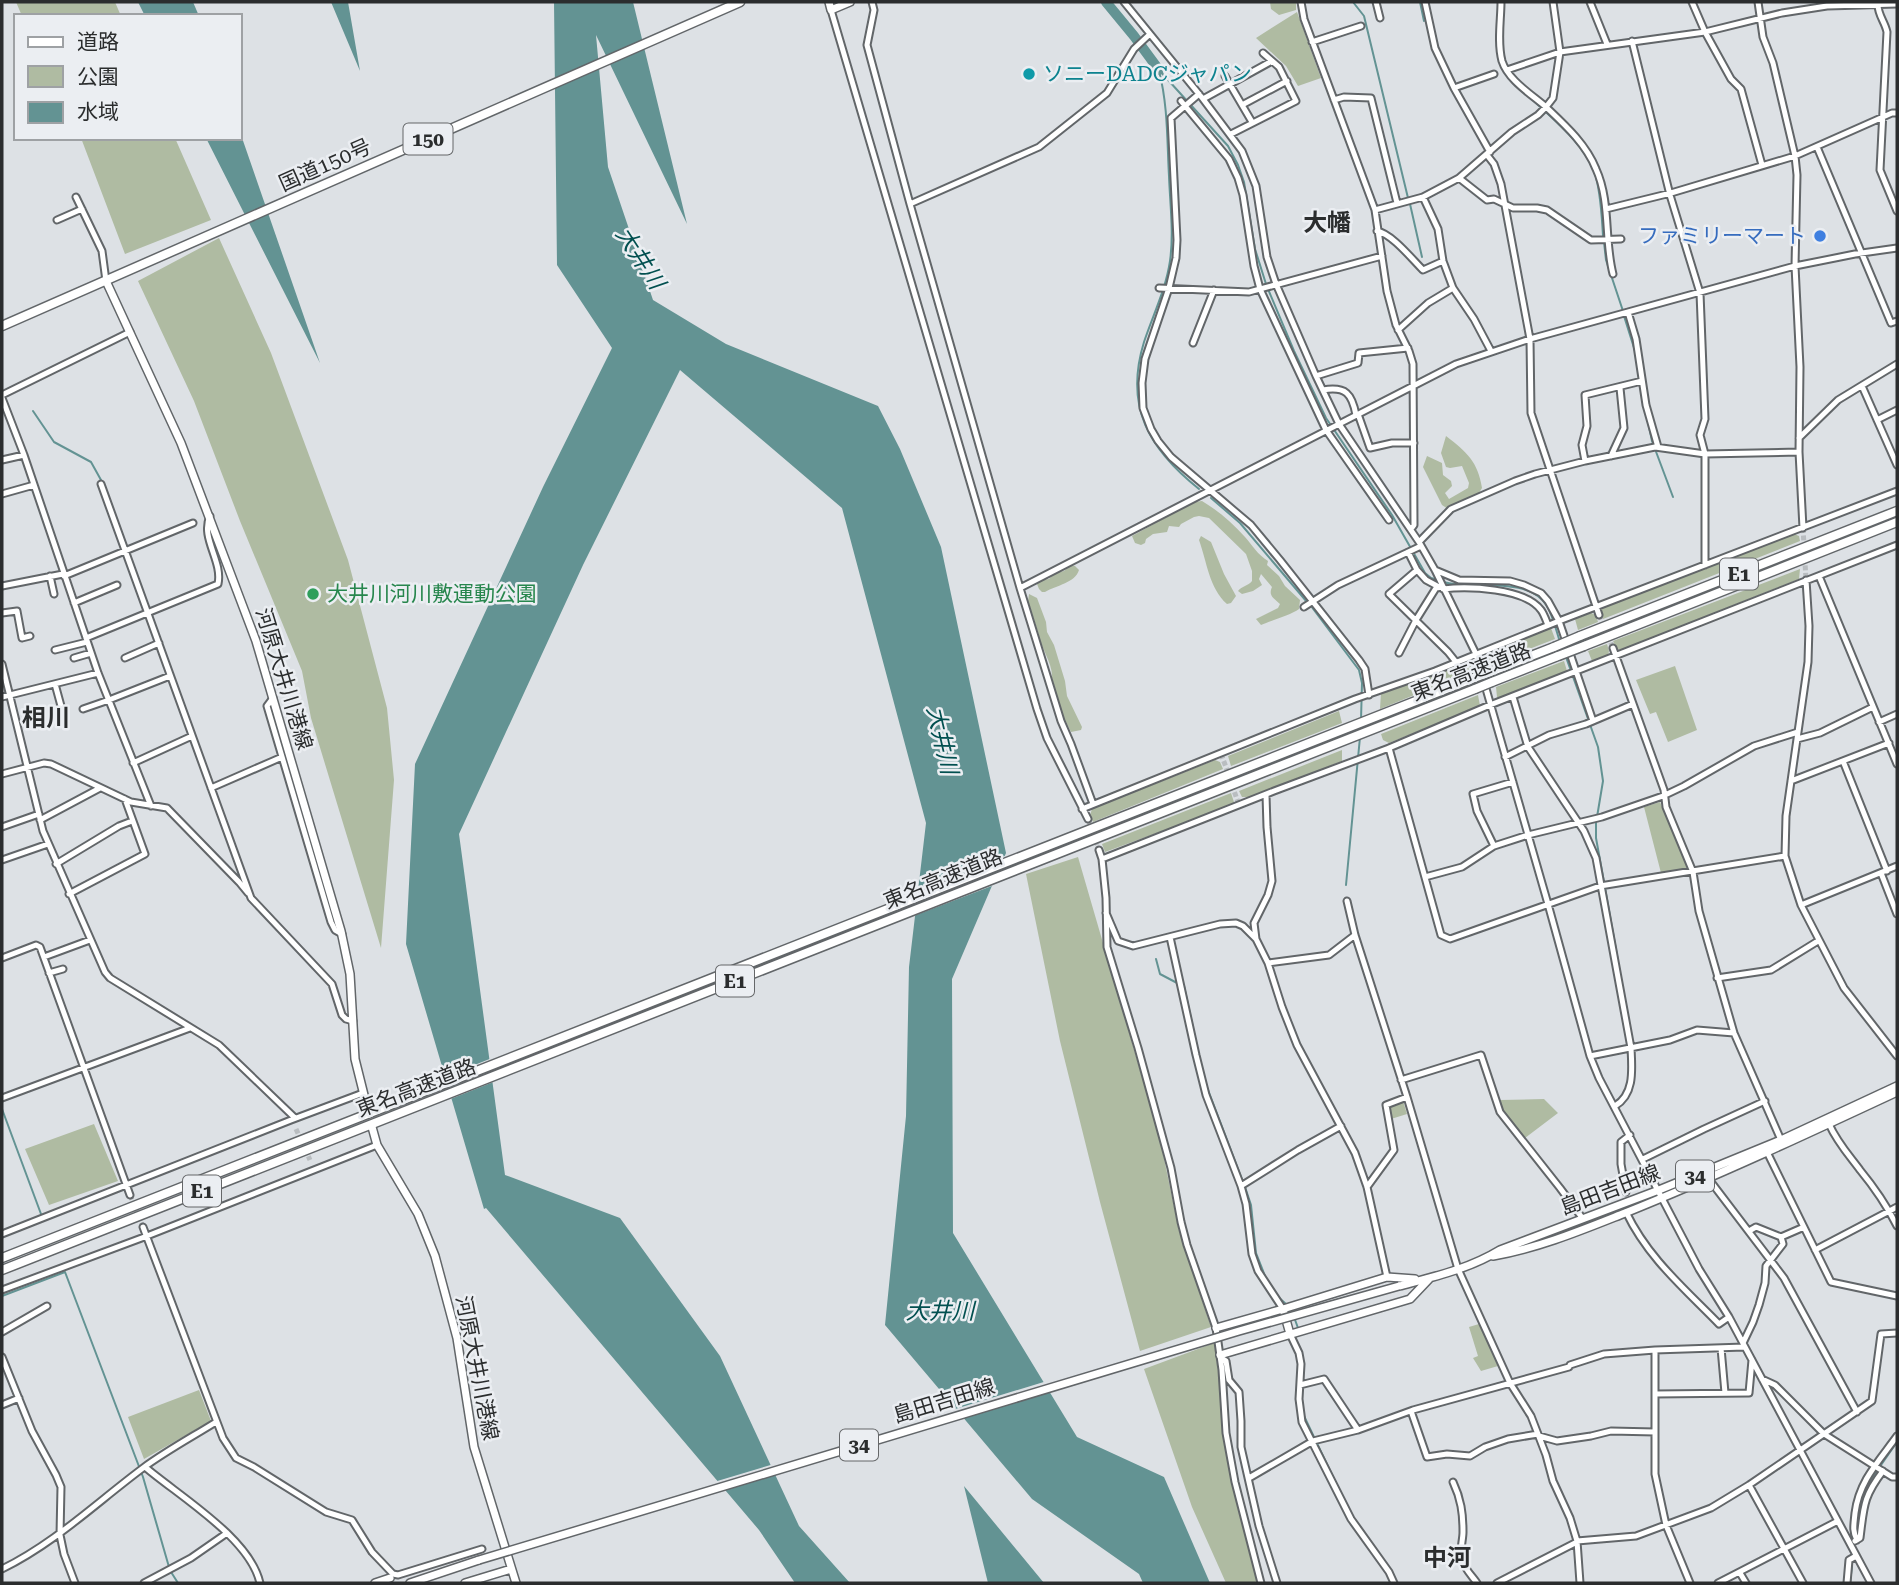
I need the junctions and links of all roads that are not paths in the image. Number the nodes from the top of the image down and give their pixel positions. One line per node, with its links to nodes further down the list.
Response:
1 (740, 2): 67 (highway, 国道150号 / 150)
2 (850, 2): 15 (main road)
3 (872, 2): 51 (street)
4 (1124, 2): 20 (street)
5 (1301, 2): 22 (street)
6 (1376, 2): 16 (street)
7 (1425, 2): 32 (street)
8 (1501, 2): 27 (street)
9 (1553, 2): 24 (street)
10 (1590, 2): 23 (street)
11 (1692, 2): 19 (street)
12 (1758, 2): 17 (street)
13 (1897, 4): 14 (street)
14 (1878, 5): 17 (street); 39 (street)
15 (830, 6): 199 (street)
16 (1380, 18)
17 (1760, 19): 19 (street); 44 (street)
18 (1361, 26): 22 (street)
19 (1704, 32): 21 (street); 45 (street)
20 (1150, 34): 33 (street); 51 (street)
21 (1632, 41): 23 (street); 47 (street)
22 (1312, 42): 34 (street)
23 (1607, 44): 24 (street)
24 (1560, 52): 27 (street); 37 (street)
25 (1263, 53): 26 (street)
26 (1272, 61): 30 (street); 31 (street)
27 (1507, 70): 37 (street)
28 (1494, 74): 32 (street)
29 (1225, 76): 31 (street)
30 (1287, 81): 36 (street); 40 (street)
31 (1230, 85): 33 (street); 36 (street)
32 (1454, 88): 43 (street)
33 (1201, 97): 35 (street); 41 (street)
34 (1334, 100): 50 (street); 55 (street)
35 (1184, 104): 70 (street); 72 (street)
36 (1242, 105): 40 (street)
37 (1545, 108): 43 (street); 54 (street)
38 (1897, 113): 39 (street)
39 (1884, 118): 42 (street); 56 (street)
40 (1252, 122): 41 (street)
41 (1231, 134): 68 (street)
42 (1818, 147): 44 (street); 62 (street)
43 (1488, 154): 46 (street); 52 (street)
44 (1795, 156): 45 (street); 65 (street)
45 (1762, 165): 47 (street)
46 (1459, 178): 49 (street); 52 (street)
47 (1671, 192): 54 (street); 74 (street)
48 (76, 197): 53 (street)
49 (1423, 197): 50 (street); 64 (street)
50 (1396, 203): 55 (street)
51 (911, 204): 132 (street)
52 (1506, 204): 60 (street); 80 (street)
53 (82, 209): 57 (street); 67 (street)
54 (1605, 209): 60 (street)
55 (1375, 210): 58 (street)
56 (1897, 211)
57 (57, 220)
58 (1377, 231): 63 (street); 64 (street)
59 (1621, 239): 60 (street)
60 (1607, 241): 66 (street)
61 (1897, 248): 62 (street)
62 (1862, 253): 65 (street); 76 (street)
63 (1382, 256): 68 (street); 78 (street)
64 (1443, 261): 71 (street)
65 (1795, 266): 74 (street); 97 (street)
66 (1614, 274)
67 (106, 281): 77 (highway, 国道150号 / 150); 79 (main road, 河原大井川港線)
68 (1273, 285): 72 (street); 85 (street)
69 (1159, 288): 70 (street)
70 (1168, 288): 73 (street); 110 (street)
71 (1453, 288): 78 (street); 83 (street)
72 (1262, 289): 73 (street); 96 (street)
73 (1213, 290): 81 (street)
74 (1700, 292): 75 (street); 102 (street)
75 (1627, 312): 80 (street); 86 (street)
76 (1897, 321)
77 (2, 326)
78 (1398, 330): 82 (street)
79 (130, 332): 91 (street); 114 (main road, 河原大井川港線)
80 (1530, 339): 83 (street); 107 (street)
81 (1193, 343)
82 (1408, 348): 85 (street); 87 (street)
83 (1491, 351): 87 (street)
84 (1897, 364): 88 (street)
85 (1317, 376): 90 (street)
86 (1641, 382): 89 (street); 99 (street)
87 (1414, 385): 93 (street); 98 (street)
88 (1862, 386): 94 (street); 97 (street)
89 (1619, 388): 103 (street); 105 (street)
90 (1323, 390): 93 (street); 95 (street)
91 (2, 397): 101 (street)
92 (1897, 410): 94 (street)
93 (1357, 415): 95 (street); 98 (street)
94 (1877, 419): 106 (street)
95 (1339, 424): 96 (street); 119 (street)
96 (1326, 430): 110 (street); 115 (street)
97 (1799, 438): 100 (street)
98 (1414, 443): 119 (street)
99 (1654, 447): 102 (street); 103 (street)
100 (1799, 452): 102 (street); 118 (street)
101 (24, 454): 104 (street); 109 (street)
102 (1705, 454): 123 (street)
103 (1611, 456): 105 (street)
104 (2, 460)
105 (1585, 461): 107 (street)
106 (1897, 465)
107 (1551, 471): 121 (street); 138 (street)
108 (101, 484): 122 (street)
109 (34, 485): 112 (street); 126 (street)
110 (1209, 490): 132 (street); 135 (street)
111 (1897, 491): 118 (street)
112 (2, 494)
113 (1897, 511): 285 (highway, 東名高速道路 / E1, bridge)
114 (210, 516): 139 (street); 168 (main road, 河原大井川港線)
115 (1389, 520)
116 (1897, 522): 288 (highway, 東名高速道路 / E1, bridge)
117 (193, 523): 122 (street)
118 (1803, 528): 123 (street)
119 (1411, 529): 121 (street)
120 (1897, 545): 128 (street)
121 (1415, 548): 124 (street); 125 (street); 135 (street)
122 (126, 551): 126 (street); 139 (street)
123 (1705, 565): 138 (street)
124 (1418, 570): 133 (street); 142 (street)
125 (1435, 570): 133 (street); 143 (street)
126 (64, 575): 127 (street); 136 (street)
127 (50, 576): 131 (street); 134 (street)
128 (1819, 576): 129 (street); 172 (street)
129 (1806, 580): 155 (street); 179 (street)
130 (117, 585): 136 (street)
131 (2, 586)
132 (1020, 588): 197 (street)
133 (1442, 588): 142 (street); 144 (street); 154 (street)
134 (54, 594)
135 (1312, 601): 137 (street); 165 (street)
136 (74, 603): 147 (street)
137 (1305, 606)
138 (1596, 608): 141 (street); 143 (street)
139 (148, 612): 147 (street); 148 (street)
140 (2, 613): 146 (street)
141 (1599, 615)
142 (1416, 620): 153 (street); 158 (street)
143 (1558, 621): 144 (street); 160 (street)
144 (1549, 625): 154 (street)
145 (30, 636): 146 (street)
146 (22, 638): 149 (street)
147 (87, 640): 151 (street); 152 (street)
148 (159, 643): 157 (street); 162 (street)
149 (24, 646)
150 (1613, 648): 155 (street)
151 (55, 650)
152 (91, 653): 156 (street); 161 (street)
153 (1399, 653)
154 (1476, 654): 158 (street); 171 (street)
155 (1616, 656): 160 (street); 170 (street)
156 (74, 658)
157 (125, 658)
158 (1456, 662): 165 (street)
159 (2, 664): 164 (street)
160 (1576, 671): 167 (street); 176 (street)
161 (98, 673): 163 (street); 169 (street)
162 (170, 676): 169 (street); 178 (street)
163 (54, 684): 164 (street); 175 (street)
164 (10, 694): 166 (street); 188 (street)
165 (1367, 695): 197 (street)
166 (2, 697)
167 (1513, 697): 171 (street); 181 (street)
168 (272, 698): 183 (street); 225 (main road, 河原大井川港線)
169 (109, 700): 173 (street); 186 (street)
170 (1633, 704): 176 (street); 195 (street)
171 (1490, 705): 182 (street); 184 (street)
172 (1873, 707): 177 (street); 179 (street)
173 (83, 709)
174 (1897, 715): 177 (street)
175 (64, 717)
176 (1591, 722): 181 (street)
177 (1879, 722): 180 (street)
178 (192, 736): 186 (street); 192 (street)
179 (1798, 736): 190 (street); 195 (street)
180 (1889, 743): 185 (street); 187 (street)
181 (1528, 747): 184 (street); 203 (street)
182 (1389, 748): 194 (street); 216 (street)
183 (282, 757): 192 (street); 225 (street)
184 (1505, 757): 191 (street)
185 (1843, 761): 190 (street); 215 (street)
186 (133, 762): 198 (street)
187 (1897, 764)
188 (28, 768): 189 (street); 193 (street); 200 (street)
189 (2, 774)
190 (1791, 781): 209 (street)
191 (1513, 782): 205 (street); 207 (street)
192 (214, 786): 219 (street)
193 (100, 788): 196 (street); 200 (street)
194 (1266, 794): 210 (street); 228 (street)
195 (1663, 796): 203 (street); 214 (street)
196 (125, 799): 198 (street); 202 (street)
197 (1093, 804): 199 (street)
198 (151, 806): 219 (street)
199 (1082, 809): 201 (street)
200 (40, 817): 204 (street); 206 (street)
201 (1088, 819)
202 (132, 821): 212 (street); 218 (street)
203 (1578, 822): 205 (street); 217 (street)
204 (2, 827)
205 (1528, 835): 207 (street); 221 (street)
206 (48, 844): 211 (street); 212 (street)
207 (1494, 846): 216 (street)
208 (1100, 850): 210 (street)
209 (1785, 856): 214 (street); 222 (street)
210 (1102, 859): 223 (street)
211 (2, 860)
212 (57, 864): 218 (street)
213 (1897, 866): 215 (street)
214 (1693, 872): 217 (street); 236 (street)
215 (1884, 872): 222 (street); 224 (street)
216 (1425, 877): 221 (street)
217 (1601, 886): 221 (street); 240 (street)
218 (69, 894): 229 (street)
219 (251, 898): 237 (street)
220 (1347, 901): 226 (street)
221 (1548, 904): 241 (street)
222 (1801, 905): 230 (street)
223 (1106, 913): 227 (street); 296 (street)
224 (1897, 915)
225 (342, 934): 237 (main road, 河原大井川港線)
226 (1355, 936): 233 (street); 244 (street)
227 (1170, 937): 228 (street); 266 (street)
228 (1256, 939): 233 (street)
229 (90, 940): 231 (street); 238 (street)
230 (1818, 941): 236 (street); 242 (street)
231 (44, 957): 232 (street); 235 (street)
232 (2, 958)
233 (1268, 963): 255 (street)
234 (63, 969): 235 (street)
235 (50, 974): 243 (street)
236 (1717, 978): 239 (street)
237 (353, 1021): 247 (main road, 河原大井川港線)
238 (190, 1028): 243 (street); 253 (street)
239 (1734, 1033): 240 (street); 250 (street)
240 (1631, 1048): 241 (street); 251 (street)
241 (1590, 1056): 251 (street)
242 (1897, 1056)
243 (83, 1067): 249 (street); 267 (street)
244 (1401, 1080): 248 (street); 275 (street)
245 (1897, 1086): 259 (main road, 島田吉田線 / 34)
246 (1897, 1092): 254 (main road, 島田吉田線 / 34)
247 (363, 1093): 252 (main road, 河原大井川港線); 253 (street)
248 (1407, 1097): 268 (street); 287 (street)
249 (2, 1098)
250 (1765, 1101): 259 (street); 263 (street)
251 (1615, 1106): 258 (street)
252 (366, 1107)
253 (293, 1119): 257 (street); 267 (street)
254 (1829, 1124): 261 (main road, 島田吉田線 / 34); 273 (street)
255 (1341, 1126): 266 (street); 268 (street)
256 (372, 1127): 260 (main road, 河原大井川港線)
257 (296, 1129)
258 (1630, 1135): 263 (street); 269 (street)
259 (1782, 1140): 270 (main road, 島田吉田線 / 34)
260 (377, 1145): 264 (street); 340 (main road, 河原大井川港線)
261 (1767, 1152): 265 (main road, 島田吉田線 / 34); 278 (street)
262 (310, 1160): 264 (street)
263 (1643, 1160): 270 (street)
264 (314, 1168): 281 (street)
265 (1708, 1178): 270 (main road, 島田吉田線 / 34); 279 (street)
266 (1244, 1184): 294 (street)
267 (126, 1186): 271 (street); 280 (street)
268 (1367, 1187): 289 (street)
269 (1626, 1192)
270 (1660, 1194): 274 (main road, 島田吉田線 / 34); 275 (main road, 島田吉田線 / 34); 295 (street)
271 (130, 1195)
272 (1897, 1207): 273 (street)
273 (1889, 1211): 276 (street); 283 (street)
274 (1626, 1212): 284 (main road, 島田吉田線 / 34); 295 (street)
275 (1583, 1219): 284 (main road, 島田吉田線 / 34)
276 (1897, 1226)
277 (143, 1227): 281 (street)
278 (1804, 1227): 282 (street); 283 (street)
279 (1749, 1231): 282 (street); 286 (street)
280 (2, 1234)
281 (147, 1236): 291 (street); 315 (street)
282 (1781, 1237): 286 (street)
283 (1815, 1250): 292 (street)
284 (1489, 1257): 287 (main road, 島田吉田線 / 34)
285 (2, 1258)
286 (1770, 1260): 300 (street); 314 (street)
287 (1458, 1269): 290 (main road, 島田吉田線 / 34); 307 (street)
288 (2, 1270)
289 (1387, 1277): 290 (main road); 294 (main road)
290 (1429, 1279): 298 (main road); 347 (main road, 島田吉田線 / 34, bridge)
291 (2, 1290)
292 (1897, 1296)
293 (47, 1306): 297 (street)
294 (1288, 1308): 296 (main road); 298 (main road)
295 (1729, 1317): 300 (street)
296 (1216, 1328): 303 (street)
297 (2, 1332)
298 (1297, 1333): 303 (main road); 308 (street)
299 (1897, 1333): 314 (street)
300 (1744, 1345): 301 (street); 305 (street)
301 (1721, 1348): 302 (street); 309 (street)
302 (1655, 1350): 307 (street); 310 (street)
303 (1220, 1356): 327 (street); 350 (street)
304 (2, 1357): 311 (street)
305 (1752, 1360): 306 (street); 309 (street)
306 (1762, 1379): 318 (street); 322 (street)
307 (1510, 1383): 313 (street); 319 (street)
308 (1302, 1384): 316 (street); 321 (street)
309 (1726, 1393): 310 (street)
310 (1655, 1394): 317 (street)
311 (19, 1398): 312 (street); 333 (street)
312 (2, 1405)
313 (1411, 1411): 316 (street); 319 (street)
314 (1857, 1412): 318 (street)
315 (216, 1422): 323 (street); 336 (street)
316 (1359, 1430): 321 (street)
317 (1655, 1433): 319 (street); 331 (street)
318 (1824, 1434): 322 (street); 324 (street)
319 (1538, 1435): 334 (street)
320 (1897, 1436): 324 (street)
321 (1315, 1441): 327 (street); 352 (street)
322 (1800, 1450): 329 (street); 330 (street)
323 (145, 1467): 332 (street); 333 (street)
324 (1875, 1467): 325 (street); 335 (street)
325 (1882, 1471): 326 (street); 335 (street)
326 (1897, 1477)
327 (1249, 1478): 351 (street)
328 (1453, 1482): 353 (street)
329 (1749, 1485): 331 (street); 337 (street)
330 (1838, 1521): 335 (street); 337 (street)
331 (1666, 1525): 334 (street); 356 (street)
332 (227, 1533): 344 (street); 345 (street)
333 (60, 1535): 339 (street); 343 (street)
334 (1577, 1541): 354 (street); 355 (street)
335 (1853, 1542): 338 (street)
336 (482, 1549)
337 (1785, 1549): 341 (street); 359 (street)
338 (1856, 1556): 360 (street); 361 (street)
339 (2, 1569)
340 (511, 1569): 348 (main road); 349 (main road, 河原大井川港線)
341 (1740, 1573): 357 (street); 358 (street)
342 (390, 1578): 346 (main road)
343 (75, 1583)
344 (144, 1583)
345 (260, 1583)
346 (375, 1583)
347 (410, 1583)
348 (464, 1583)
349 (516, 1583)
350 (1261, 1583)
351 (1278, 1583)
352 (1394, 1583)
353 (1477, 1583)
354 (1497, 1583)
355 (1580, 1583)
356 (1690, 1583)
357 (1718, 1583)
358 (1746, 1583)
359 (1803, 1583)
360 (1847, 1583)
361 (1871, 1583)

